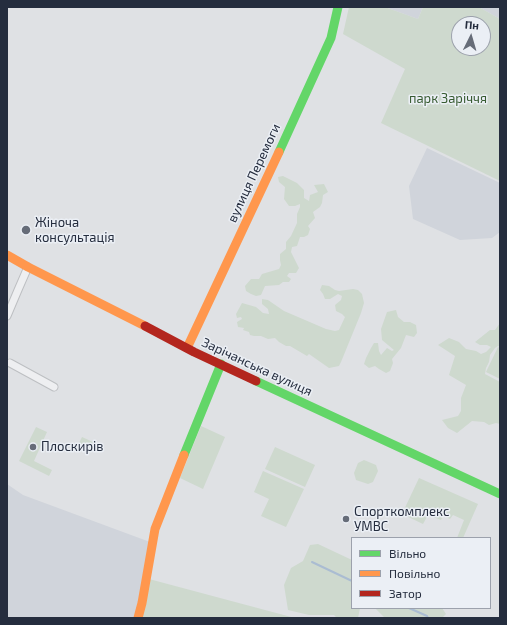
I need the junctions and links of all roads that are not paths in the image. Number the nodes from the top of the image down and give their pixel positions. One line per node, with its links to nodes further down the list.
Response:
1 (338, 7): 5 (street, вулиця Перемоги)
2 (7, 255): 3 (street, Зарічанська вулиця)
3 (28, 267): 4 (street); 5 (street, Зарічанська вулиця)
4 (7, 316)
5 (187, 348): 7 (street, Зарічанська вулиця)
6 (8, 363): 8 (street)
7 (221, 364): 9 (street, Зарічанська вулиця); 10 (street)
8 (54, 387)
9 (500, 494)
10 (138, 618)

